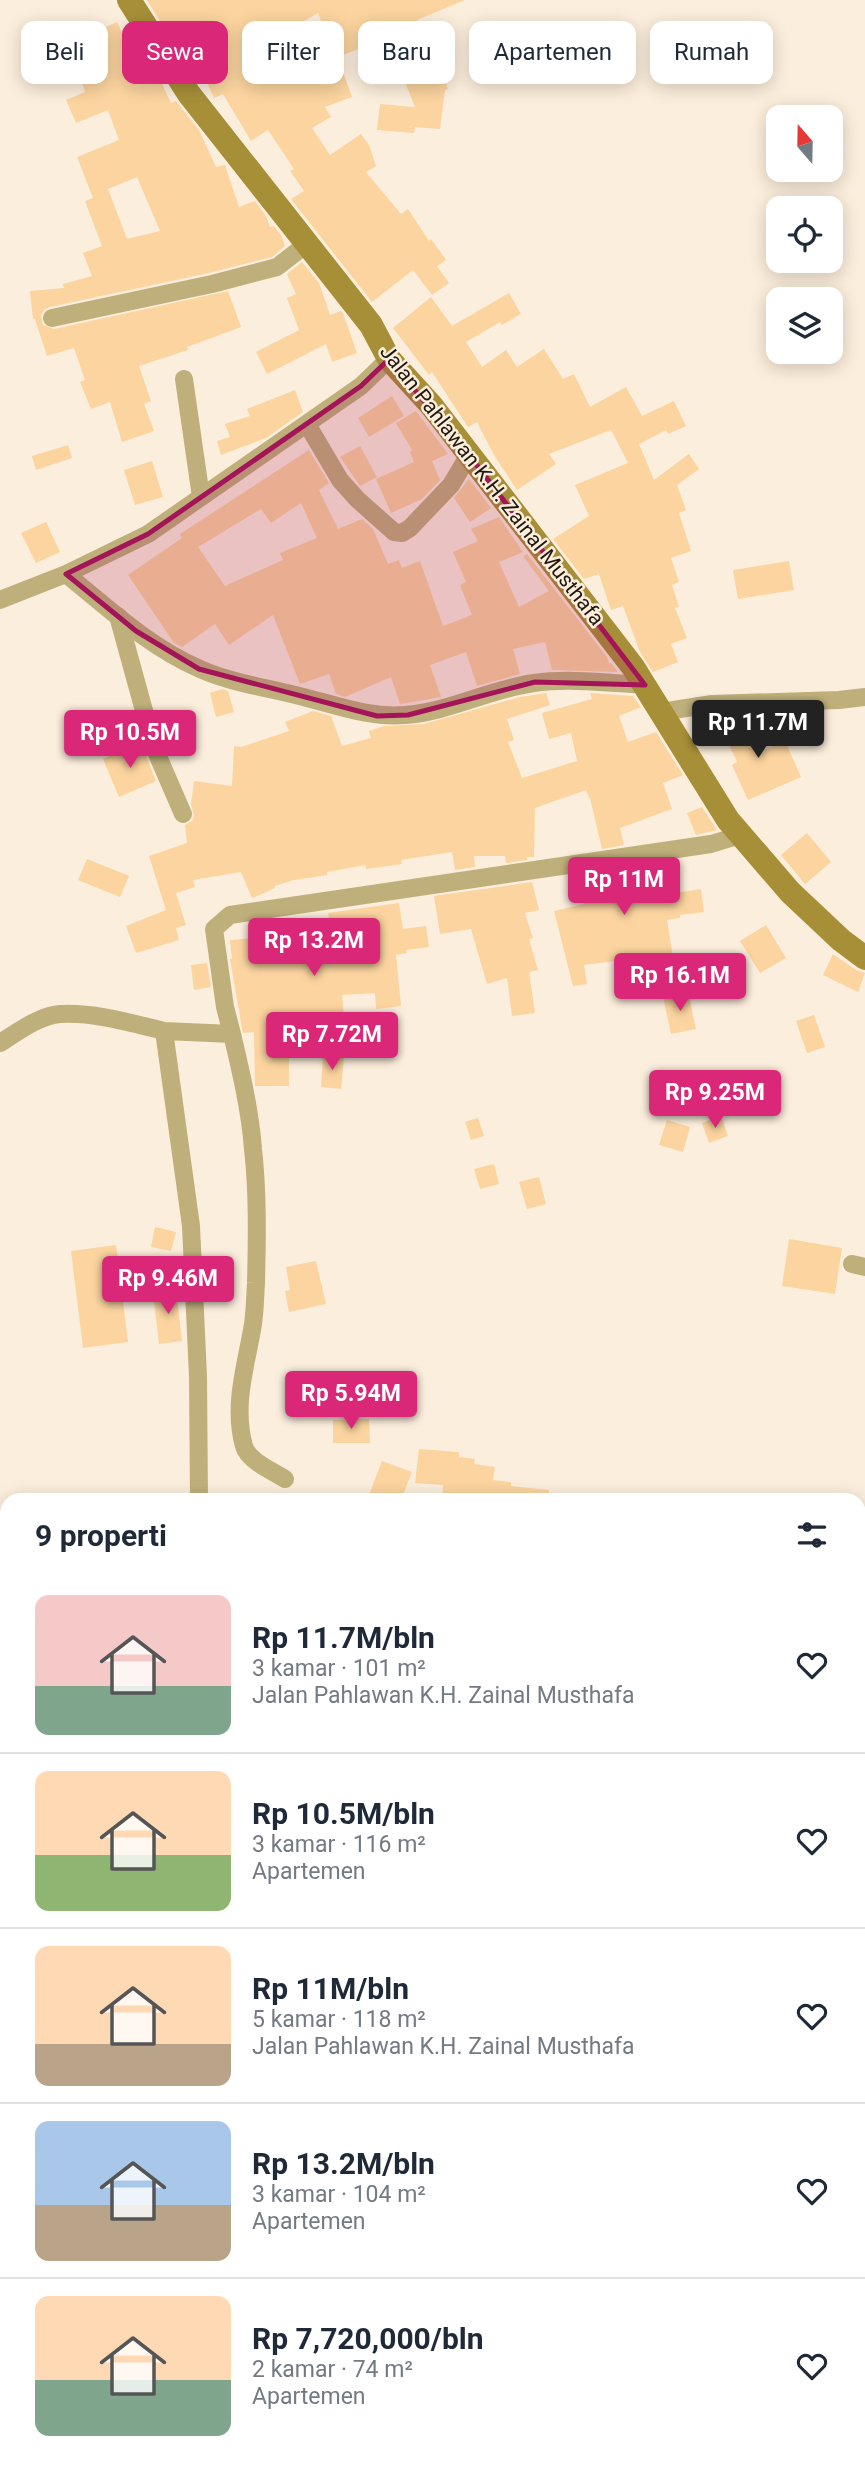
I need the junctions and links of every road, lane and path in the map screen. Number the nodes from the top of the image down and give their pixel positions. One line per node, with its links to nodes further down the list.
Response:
1 (130, 0): 2 (street, Jalan Pahlawan K.H. Zainal Musthafa)
2 (308, 243): 3 (street); 4 (street, Jalan Pahlawan K.H. Zainal Musthafa)
3 (52, 318)
4 (389, 359): 6 (street); 7 (street, Jalan Pahlawan K.H. Zainal Musthafa)
5 (184, 379): 8 (street)
6 (307, 424): 7 (street); 8 (street)
7 (470, 455): 12 (street, Jalan Pahlawan K.H. Zainal Musthafa)
8 (201, 497): 9 (street)
9 (66, 574): 10 (street); 11 (street)
10 (0, 600)
11 (118, 616): 12 (street); 15 (street)
12 (645, 685): 14 (street, Jalan Pahlawan K.H. Zainal Musthafa)
13 (865, 697): 14 (street)
14 (662, 712): 16 (street, Jalan Pahlawan K.H. Zainal Musthafa)
15 (183, 814)
16 (741, 835): 17 (street, Jalan Pahlawan K.H. Zainal Musthafa); 19 (street)
17 (865, 958)
18 (164, 1031): 19 (street); 20 (street); 22 (street)
19 (232, 1034): 21 (street)
20 (0, 1043)
21 (285, 1479)
22 (199, 1493)

